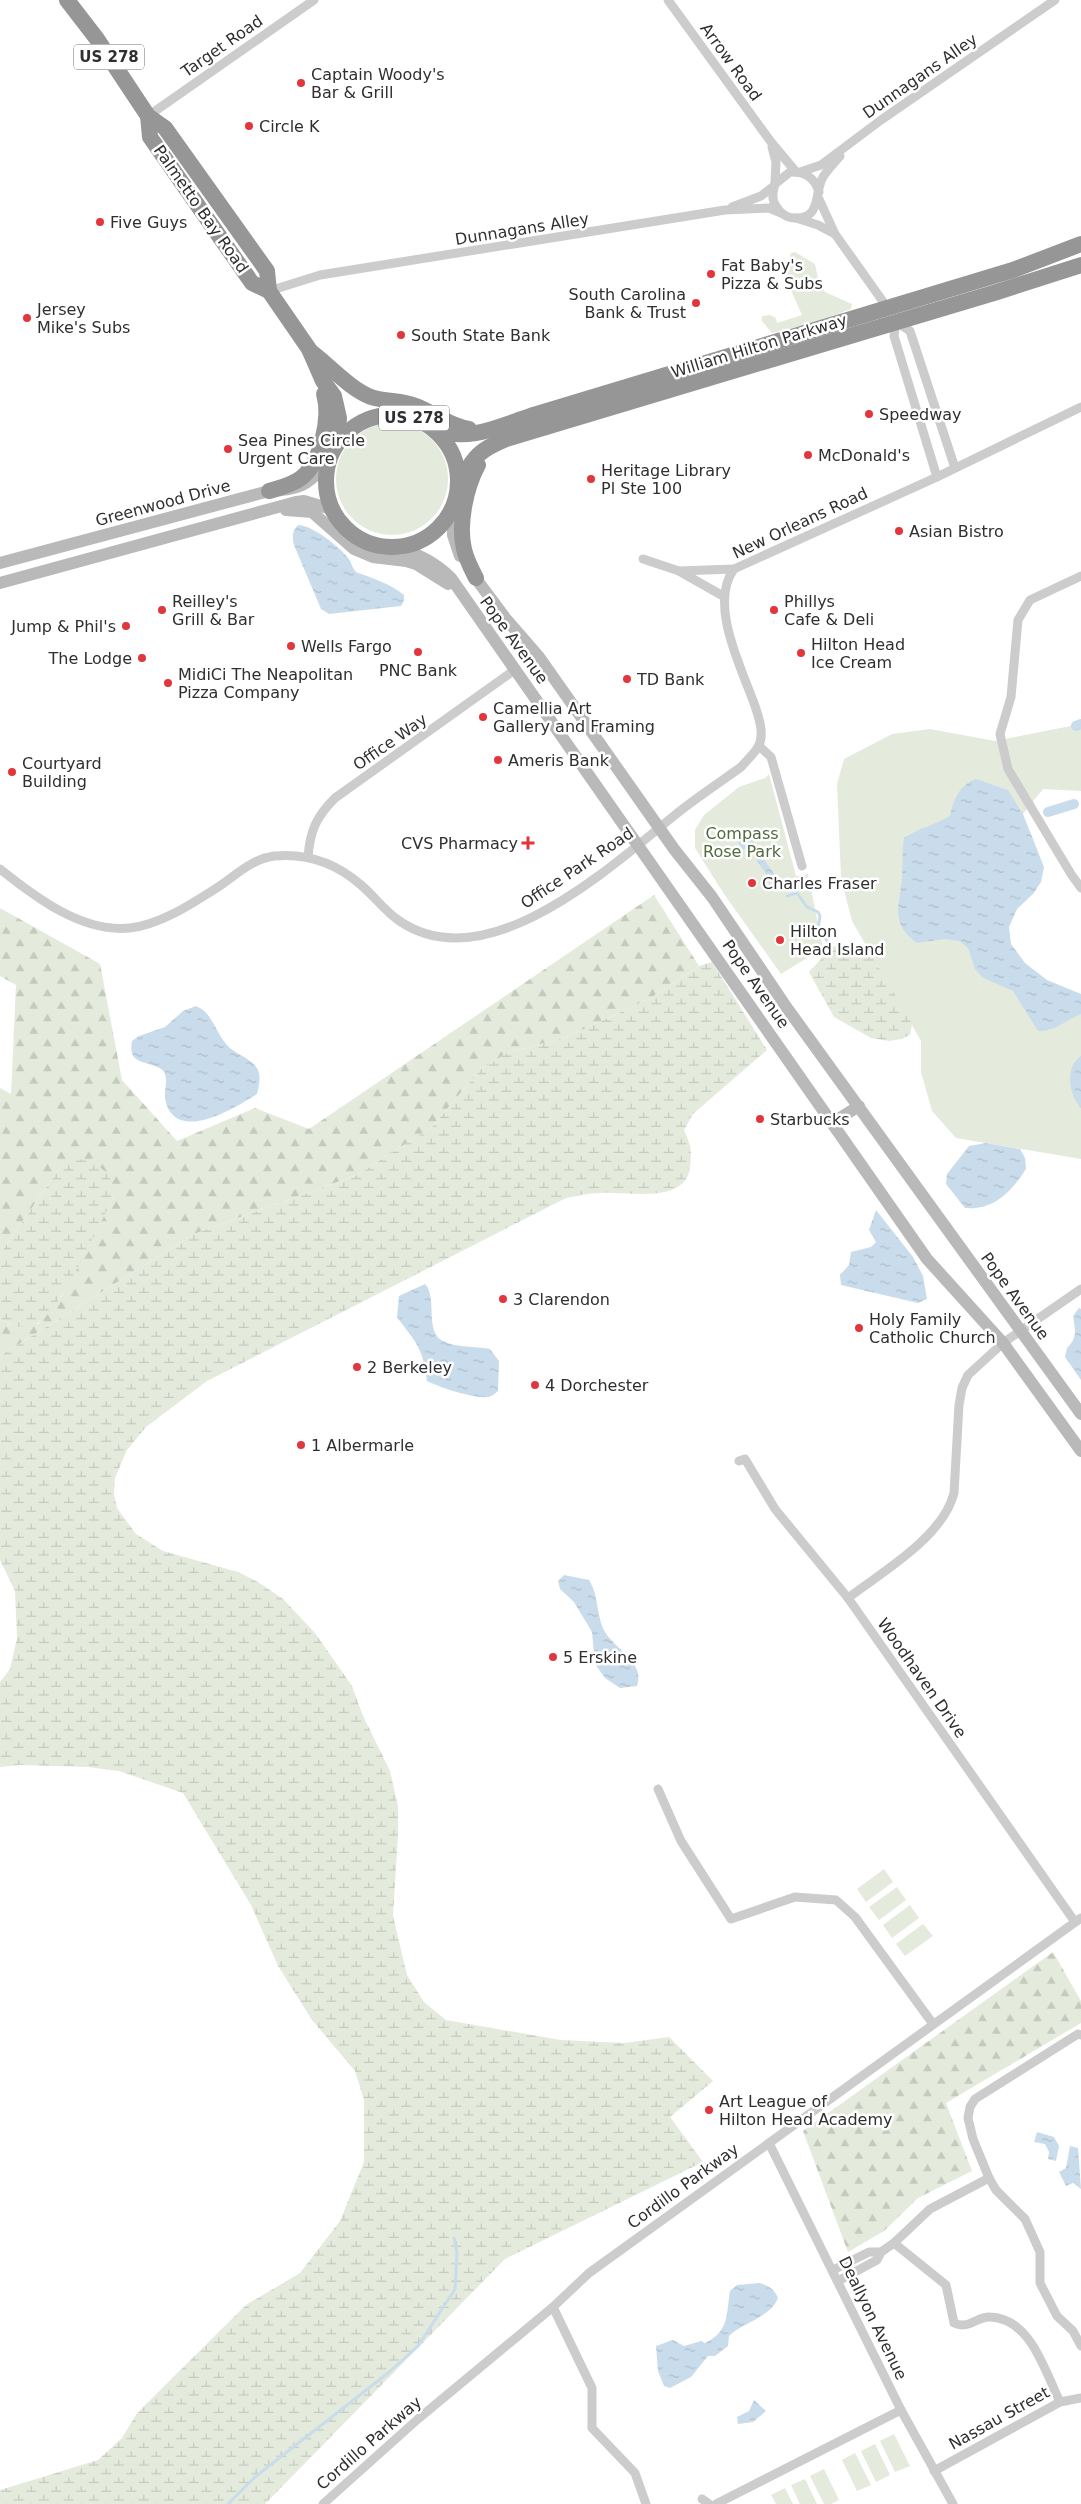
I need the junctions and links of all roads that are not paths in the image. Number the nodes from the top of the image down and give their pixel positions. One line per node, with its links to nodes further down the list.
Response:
1 (67, 0): 5 (highway, Palmetto Bay Road / US 278)
2 (314, 0): 5 (street, Target Road)
3 (668, 0): 6 (street, Arrow Road)
4 (1055, 0): 7 (street, Dunnagans Alley)
5 (148, 116): 17 (highway, Palmetto Bay Road / US 278)
6 (771, 142): 8 (street, Arrow Road); 9 (street, Arrow Road)
7 (853, 143): 8 (street, Dunnagans Alley); 10 (street)
8 (798, 172): 9 (street); 10 (street)
9 (775, 185): 11 (street); 12 (street)
10 (819, 195): 13 (street); 14 (street)
11 (725, 210): 12 (street, Dunnagans Alley); 17 (street, Dunnagans Alley)
12 (781, 213): 13 (street)
13 (794, 218): 14 (street)
14 (835, 234): 18 (street)
15 (1081, 244): 18 (highway, William Hilton Parkway)
16 (1081, 265): 19 (highway, William Hilton Parkway)
17 (269, 291): 20 (highway, Palmetto Bay Road / US 278)
18 (888, 308): 19 (street); 23 (highway, William Hilton Parkway)
19 (896, 322): 25 (highway, William Hilton Parkway); 28 (street); 29 (street)
20 (308, 350): 22 (highway, US 278); 23 (highway); 26 (highway, US 278); 31 (highway)
21 (1081, 407): 28 (street, New Orleans Road)
22 (398, 414): 24 (highway, US 278); 26 (highway, US 278)
23 (509, 422): 24 (highway, William Hilton Parkway)
24 (436, 430): 30 (highway, US 278)
25 (530, 434): 30 (highway, William Hilton Parkway); 41 (highway)
26 (337, 443): 27 (highway, US 278)
27 (327, 464): 31 (main road, Greenwood Drive); 33 (highway, US 278)
28 (955, 468): 29 (street, New Orleans Road)
29 (937, 477): 38 (street, New Orleans Road)
30 (458, 483): 32 (highway, US 278)
31 (269, 491): 37 (main road, Greenwood Drive)
32 (452, 508): 35 (highway, US 278); 41 (main road, Pope Avenue)
33 (331, 509): 34 (main road, Greenwood Drive); 35 (highway, US 278)
34 (266, 510): 42 (main road, Greenwood Drive); 44 (main road)
35 (398, 547): 44 (main road, Pope Avenue)
36 (643, 559): 39 (street)
37 (0, 563)
38 (734, 569): 39 (street); 43 (street, New Orleans Road)
39 (679, 571): 43 (street)
40 (1081, 576): 52 (street)
41 (476, 578): 47 (main road, Pope Avenue)
42 (0, 583)
43 (723, 596): 46 (street, New Orleans Road)
44 (463, 598): 45 (main road, Pope Avenue)
45 (516, 669): 48 (main road, Pope Avenue); 49 (street, Office Way)
46 (759, 746): 47 (street); 50 (street)
47 (661, 827): 48 (street, Office Park Road); 53 (main road, Pope Avenue)
48 (639, 845): 49 (street, Office Park Road); 54 (main road, Pope Avenue)
49 (308, 857): 51 (street, Office Park Road)
50 (802, 866)
51 (0, 869)
52 (1081, 888)
53 (859, 1106): 54 (main road); 56 (main road, Pope Avenue)
54 (832, 1123): 57 (main road, Pope Avenue)
55 (1081, 1289): 56 (street)
56 (1021, 1333): 57 (street); 58 (main road, Pope Avenue)
57 (1004, 1344): 59 (main road, Pope Avenue); 61 (street)
58 (1081, 1414)
59 (1081, 1451)
60 (739, 1461): 61 (street, Woodhaven Drive)
61 (848, 1598): 63 (street, Woodhaven Drive)
62 (658, 1790): 64 (street)
63 (1078, 1920): 64 (street, Cordillo Parkway)
64 (933, 2024): 66 (street, Cordillo Parkway)
65 (1081, 2035): 67 (street)
66 (769, 2143): 70 (street, Deallyon Avenue); 72 (street, Cordillo Parkway)
67 (989, 2178): 68 (street); 73 (street)
68 (894, 2243): 69 (street); 75 (street)
69 (881, 2252): 70 (street); 71 (street)
70 (833, 2270): 71 (street, Deallyon Avenue)
71 (838, 2281): 76 (street, Deallyon Avenue)
72 (553, 2307): 78 (street, Cordillo Parkway); 79 (street)
73 (1081, 2346)
74 (1081, 2398): 75 (street, Nassau Street)
75 (1060, 2402): 77 (street, Nassau Street)
76 (901, 2410): 77 (street, Deallyon Avenue); 80 (street)
77 (934, 2471): 81 (street, Deallyon Avenue)
78 (322, 2504)
79 (646, 2504)
80 (716, 2504)
81 (953, 2504)

